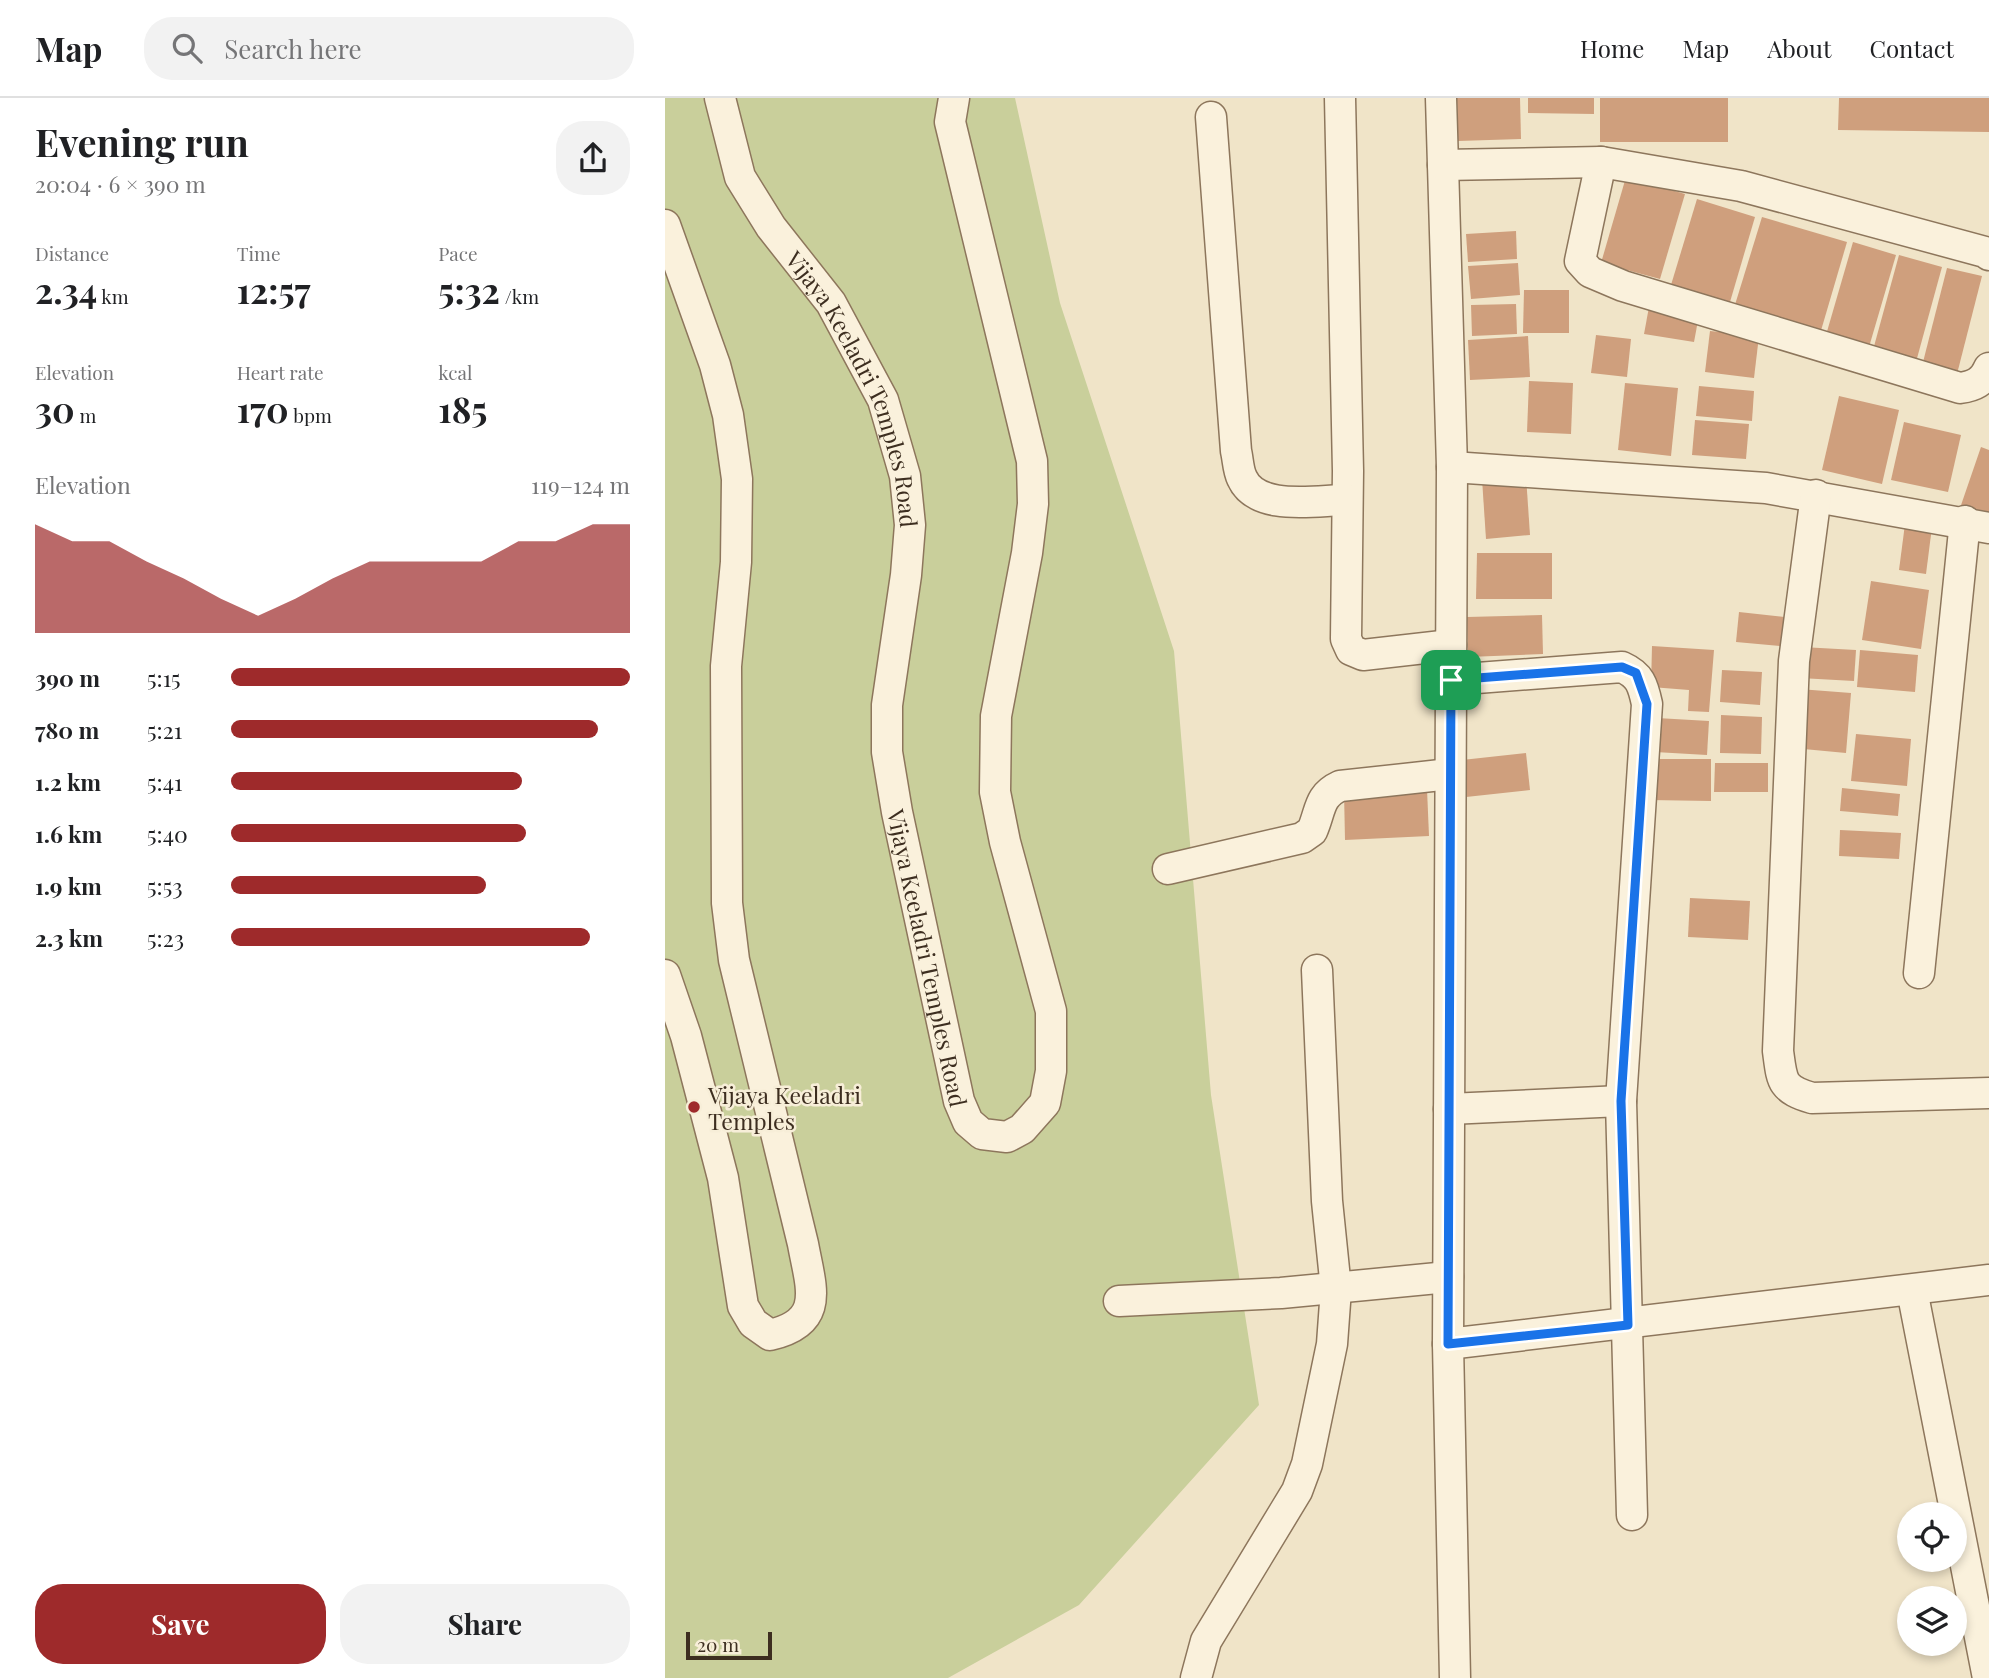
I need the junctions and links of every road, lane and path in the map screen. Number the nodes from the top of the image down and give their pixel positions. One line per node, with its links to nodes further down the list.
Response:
1 (720, 98): 2 (street, Vijaya Keeladri Temples Road)
2 (954, 98)
3 (1340, 98): 13 (street)
4 (1441, 98): 7 (street)
5 (1211, 117): 13 (street)
6 (1601, 162): 7 (street); 9 (street); 10 (street)
7 (1443, 165): 11 (street)
8 (665, 225): 21 (street)
9 (1989, 255)
10 (1989, 368)
11 (1452, 467): 12 (street); 15 (street)
12 (1816, 495): 14 (street); 22 (street)
13 (1347, 500): 15 (street)
14 (1977, 525): 20 (street)
15 (1451, 645): 16 (street)
16 (1451, 680): 17 (street); 23 (street)
17 (1450, 774): 18 (street); 24 (street)
18 (1168, 869)
19 (1317, 970): 27 (street)
20 (1919, 973)
21 (665, 975)
22 (1989, 1093)
23 (1621, 1101): 24 (street); 30 (street)
24 (1449, 1109): 25 (street)
25 (1448, 1277): 27 (street); 31 (street)
26 (1989, 1280): 28 (street)
27 (1336, 1289): 29 (street); 33 (street)
28 (1912, 1290): 30 (street); 35 (street)
29 (1119, 1301)
30 (1628, 1325): 31 (street); 32 (street)
31 (1448, 1344): 34 (street)
32 (1632, 1515)
33 (1196, 1678)
34 (1455, 1678)
35 (1988, 1678)

